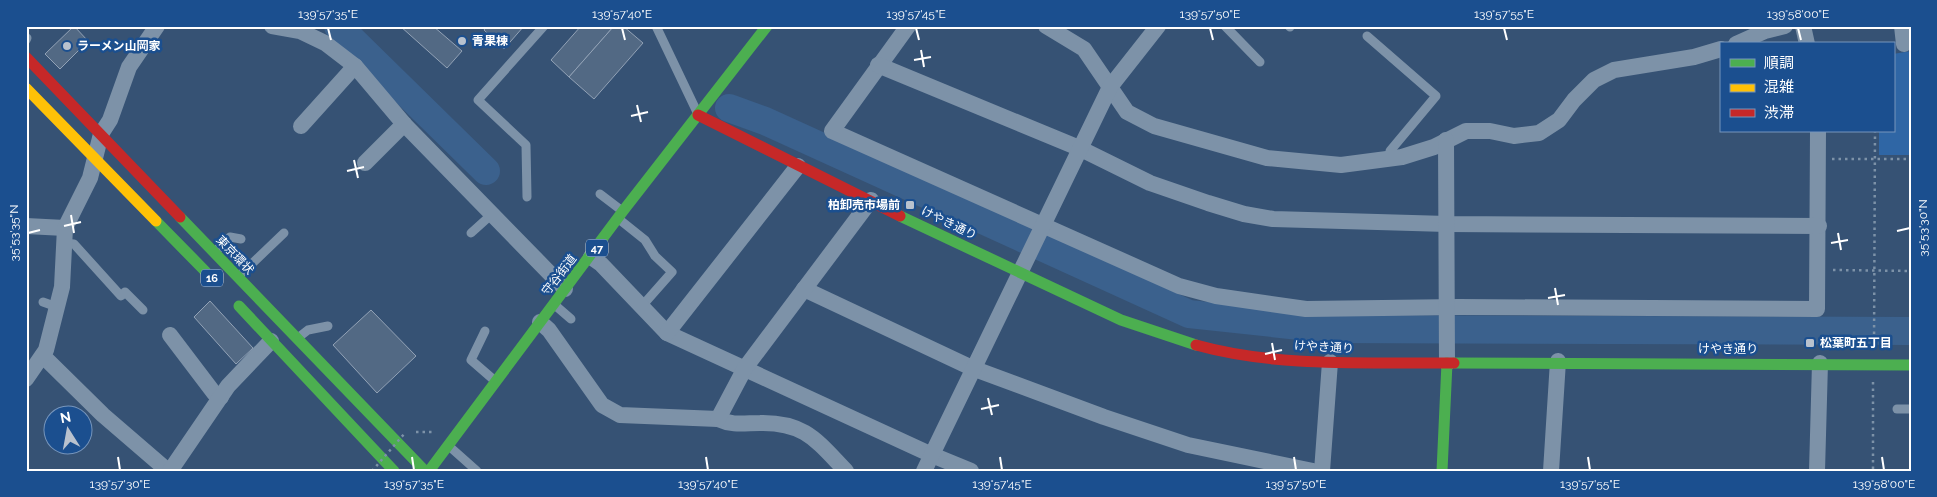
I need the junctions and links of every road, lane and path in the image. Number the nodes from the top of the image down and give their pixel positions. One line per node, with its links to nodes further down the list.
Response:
1 (157, 26): 29 (street)
2 (272, 26): 21 (street)
3 (544, 26): 39 (lane)
4 (656, 26): 24 (lane)
5 (767, 26): 24 (main road, 守谷街道 / 47)
6 (908, 26): 20 (street)
7 (1046, 26): 22 (street)
8 (1158, 26): 22 (street)
9 (1225, 26): 19 (lane)
10 (1785, 26): 14 (street)
11 (1803, 26): 15 (street)
12 (1902, 26): 16 (street)
13 (1367, 36): 32 (lane)
14 (1740, 42)
15 (1807, 42)
16 (1903, 44)
17 (1720, 49): 30 (street)
18 (26, 57): 29 (main road, 東京環状 / 16)
19 (1260, 62)
20 (878, 65): 31 (street); 44 (street)
21 (355, 66): 25 (street); 26 (street)
22 (1110, 87): 31 (street); 32 (street)
23 (26, 88): 34 (main road, 16)
24 (698, 115): 38 (main road, けやき通り); 43 (main road, 守谷街道 / 47)
25 (404, 124): 37 (street); 42 (street)
26 (301, 126)
27 (1818, 132): 35 (street)
28 (1875, 132): 33 (path)
29 (101, 134): 34 (street); 52 (main road, 東京環状 / 16)
30 (1446, 140): 32 (street); 45 (street)
31 (1079, 148): 44 (street); 45 (street)
32 (1392, 158)
33 (1875, 158): 35 (path); 36 (path); 55 (path)
34 (95, 159): 50 (street); 58 (main road, 16)
35 (1818, 159): 47 (street)
36 (1911, 159)
37 (365, 163)
38 (798, 166): 41 (main road, けやき通り); 71 (street)
39 (527, 192)
40 (600, 194): 43 (lane)
41 (871, 200): 57 (main road, けやき通り); 61 (street)
42 (491, 214): 49 (lane); 60 (street)
43 (621, 215): 53 (main road, 守谷街道 / 47); 64 (lane)
44 (1042, 224): 57 (street); 66 (street)
45 (1447, 224): 47 (street); 66 (street)
46 (26, 226): 50 (street)
47 (1819, 226): 54 (street)
48 (284, 233): 59 (lane)
49 (472, 234)
50 (64, 235): 65 (lane); 75 (street)
51 (241, 239): 52 (lane)
52 (214, 253): 59 (main road, 東京環状 / 16)
53 (591, 257): 60 (main road, 守谷街道 / 47); 64 (street)
54 (1819, 270): 55 (path); 66 (street)
55 (1874, 270): 56 (path); 80 (path)
56 (1911, 270)
57 (1018, 273): 78 (main road, けやき通り); 83 (street)
58 (212, 277)
59 (237, 278): 73 (main road, 東京環状 / 16)
60 (565, 289): 63 (main road, 守谷街道 / 47)
61 (804, 289): 82 (street); 83 (street)
62 (232, 298): 74 (main road, 16)
63 (554, 305): 67 (lane); 68 (main road, 守谷街道 / 47)
64 (642, 306): 71 (street)
65 (142, 310)
66 (1448, 311): 76 (street)
67 (571, 320)
68 (540, 322): 85 (main road, 守谷街道 / 47); 89 (street)
69 (328, 326): 73 (lane)
70 (485, 331): 85 (lane)
71 (667, 332): 82 (street)
72 (170, 335): 86 (street)
73 (296, 339): 96 (main road, 東京環状 / 16)
74 (271, 341): 86 (street); 95 (main road, 16)
75 (43, 356): 84 (street); 93 (street)
76 (1447, 356): 77 (main road, けやき通り); 78 (main road, けやき通り); 104 (main road)
77 (1558, 361): 79 (main road, けやき通り); 105 (street)
78 (1330, 362): 103 (street)
79 (1820, 363): 80 (main road, けやき通り); 106 (street)
80 (1873, 365): 81 (main road, けやき通り); 107 (path)
81 (1911, 365)
82 (745, 368): 89 (street); 92 (street)
83 (972, 368): 92 (street); 102 (street)
84 (26, 379)
85 (496, 381): 91 (main road, 守谷街道 / 47)
86 (221, 397): 93 (street)
87 (1897, 409): 88 (lane)
88 (1911, 409)
89 (718, 418): 99 (street)
90 (405, 433): 94 (path, bridge)
91 (448, 445): 97 (main road, 守谷街道 / 47); 98 (lane)
92 (932, 455): 100 (street); 101 (street)
93 (169, 471)
94 (372, 471)
95 (394, 471)
96 (424, 471)
97 (429, 471)
98 (477, 471)
99 (846, 471)
100 (924, 471)
101 (971, 471)
102 (1313, 471)
103 (1322, 471)
104 (1442, 471)
105 (1551, 471)
106 (1817, 471)
107 (1873, 471)

